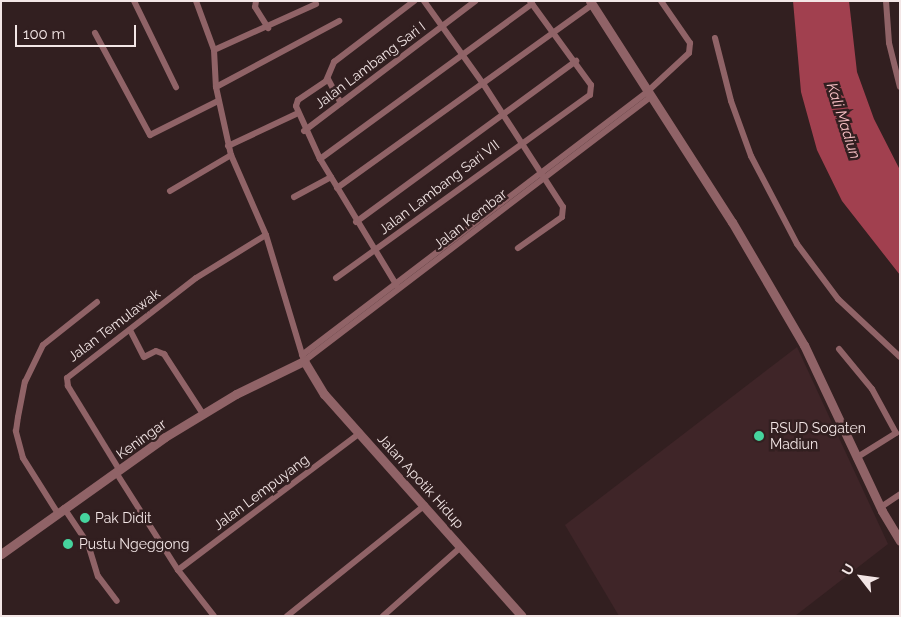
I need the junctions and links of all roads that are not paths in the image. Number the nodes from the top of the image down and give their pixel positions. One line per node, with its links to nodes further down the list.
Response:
1 (134, 1): 23 (street)
2 (196, 1): 18 (street)
3 (256, 1): 14 (street)
4 (414, 1): 21 (street)
5 (424, 1): 13 (street)
6 (475, 1): 13 (street, Jalan Lambang Sari I)
7 (661, 1): 26 (street, Jalan Kembar)
8 (886, 1): 25 (street)
9 (531, 3): 15 (street); 19 (street)
10 (591, 3): 15 (street); 26 (street)
11 (316, 4): 14 (street)
12 (339, 21): 24 (street)
13 (442, 26): 19 (street); 28 (street, Jalan Lambang Sari I)
14 (268, 28): 18 (street)
15 (555, 32): 20 (street); 22 (street)
16 (95, 33): 27 (street)
17 (715, 38): 50 (street)
18 (214, 50): 24 (street)
19 (463, 56): 22 (street); 35 (street)
20 (576, 61): 30 (street); 32 (street, Jalan Lambang Sari VII)
21 (328, 79): 28 (street); 29 (street)
22 (484, 85): 30 (street); 38 (street)
23 (176, 87)
24 (216, 87): 27 (street)
25 (900, 87)
26 (649, 94): 36 (street, Jalan Kembar); 55 (street)
27 (218, 101): 33 (street)
28 (341, 103): 31 (street, Jalan Lambang Sari I)
29 (298, 113): 31 (street); 33 (street)
30 (502, 114): 32 (street); 41 (street)
31 (304, 130): 35 (street)
32 (520, 142): 36 (street); 44 (street, Jalan Lambang Sari VII)
33 (228, 146): 34 (street)
34 (230, 155): 39 (street); 42 (street)
35 (320, 159): 37 (street)
36 (542, 175): 43 (street); 46 (street, Jalan Kembar)
37 (330, 177): 38 (street); 40 (street)
38 (337, 188): 41 (street)
39 (170, 191)
40 (294, 197)
41 (356, 222): 44 (street)
42 (266, 235): 48 (street, Jalan Temulawak); 51 (street)
43 (518, 248)
44 (374, 251): 45 (street, Jalan Lambang Sari VII); 46 (street)
45 (336, 278)
46 (397, 286): 51 (street, Jalan Kembar)
47 (97, 302): 60 (street)
48 (130, 330): 52 (street); 56 (street, Jalan Temulawak)
49 (839, 349): 53 (street)
50 (900, 356)
51 (303, 358): 52 (street, Keningar); 54 (street, Jalan Apotik Hidup)
52 (203, 414): 56 (street, Keningar)
53 (898, 432): 55 (street)
54 (360, 433): 58 (street, Jalan Apotik Hidup); 64 (street, Jalan Lempuyang)
55 (856, 458): 59 (street)
56 (118, 472): 60 (street, Keningar); 64 (street)
57 (900, 494): 59 (street)
58 (425, 505): 62 (street, Jalan Apotik Hidup); 68 (street)
59 (880, 508): 61 (street)
60 (61, 510): 63 (street, Keningar); 65 (street)
61 (899, 538)
62 (461, 547): 66 (street, Jalan Apotik Hidup); 69 (street)
63 (1, 554)
64 (178, 570): 67 (street)
65 (117, 601)
66 (517, 614)
67 (214, 616)
68 (287, 616)
69 (383, 616)

